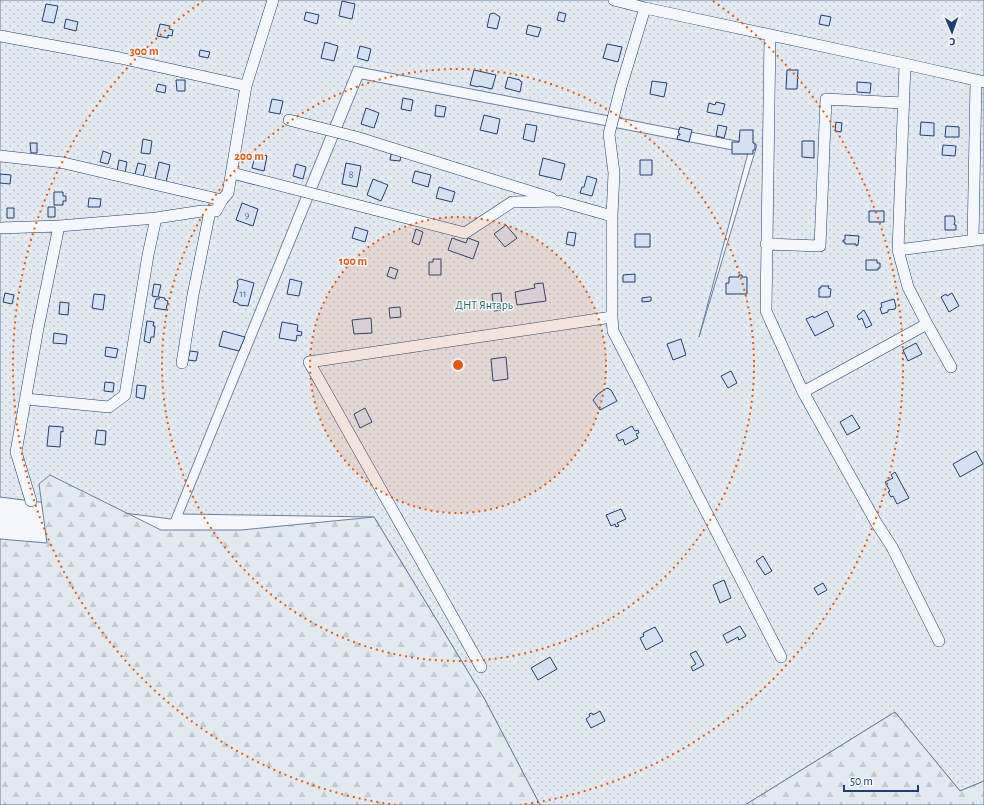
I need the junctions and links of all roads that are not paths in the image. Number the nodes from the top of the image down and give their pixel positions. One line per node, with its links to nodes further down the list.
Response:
1 (273, 0): 8 (street)
2 (614, 0): 3 (street)
3 (645, 8): 4 (street); 16 (street)
4 (770, 35): 6 (street); 21 (street)
5 (0, 36): 8 (street)
6 (905, 64): 7 (street); 9 (street)
7 (980, 82): 20 (street)
8 (246, 86): 12 (street)
9 (903, 103): 21 (street); 22 (street)
10 (289, 120): 14 (street)
11 (0, 156): 13 (street)
12 (232, 173): 13 (street); 14 (street)
13 (222, 200): 15 (street)
14 (559, 201): 16 (street)
15 (210, 211): 17 (street); 25 (street)
16 (612, 216): 23 (street)
17 (156, 218): 18 (street); 28 (street)
18 (59, 226): 19 (street); 28 (street)
19 (0, 228)
20 (978, 239): 22 (street)
21 (766, 244): 27 (street)
22 (898, 250): 24 (street)
23 (612, 317): 31 (street); 32 (street)
24 (927, 324): 26 (street); 27 (street)
25 (182, 362)
26 (951, 367)
27 (803, 392): 30 (street)
28 (26, 398): 29 (street)
29 (31, 501)
30 (939, 641)
31 (781, 657)
32 (481, 667)

